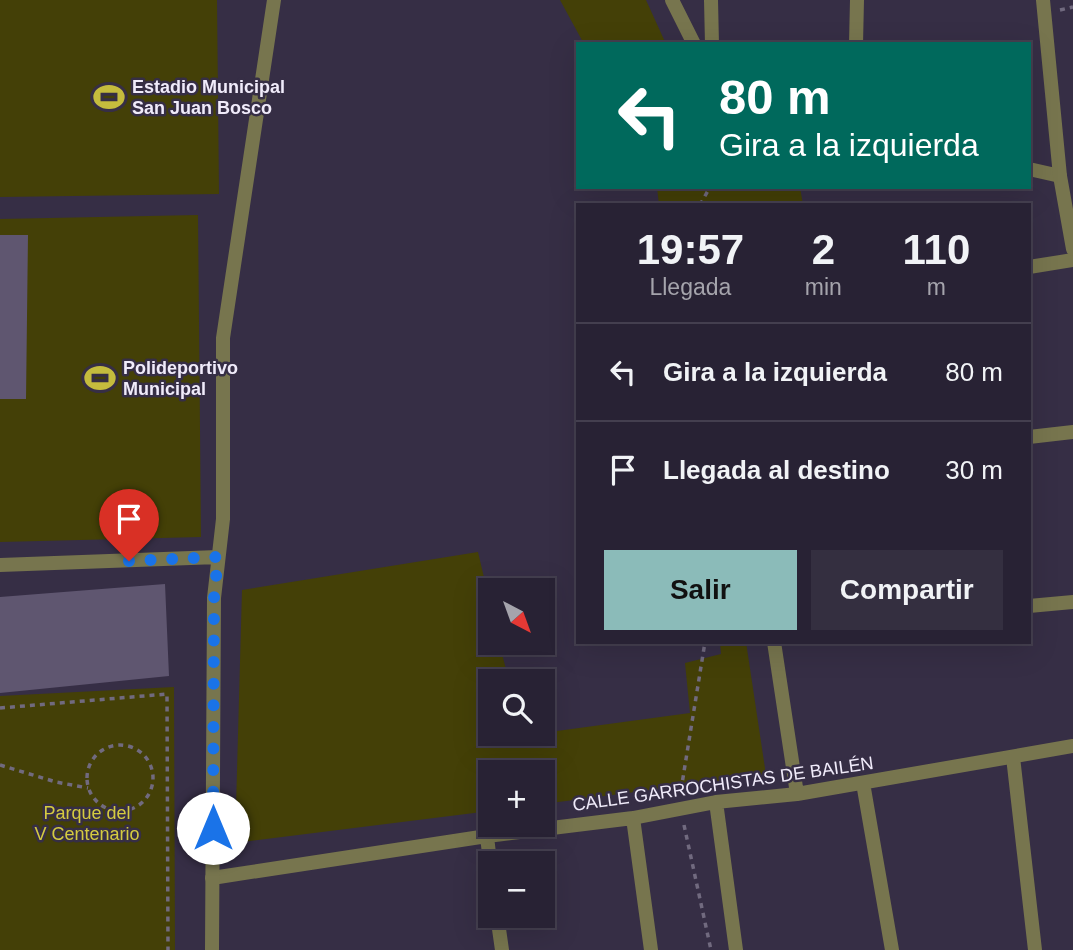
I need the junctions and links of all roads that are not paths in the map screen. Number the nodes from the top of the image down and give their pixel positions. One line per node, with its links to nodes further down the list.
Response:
1 (274, 0): 16 (street)
2 (672, 0): 6 (street)
3 (711, 0): 7 (street)
4 (857, 0): 8 (street)
5 (1043, 0): 10 (street)
6 (693, 42)
7 (712, 42)
8 (856, 42)
9 (1031, 169): 10 (street)
10 (1060, 176): 11 (street)
11 (1073, 250)
12 (1073, 260): 13 (street)
13 (1031, 267)
14 (1073, 432): 15 (street)
15 (1031, 437)
16 (218, 557): 17 (street); 29 (street)
17 (0, 565)
18 (1073, 602): 19 (street)
19 (1031, 606)
20 (774, 644): 24 (street)
21 (1073, 746): 22 (street, CALLE GARROCHISTAS DE BAILÉN)
22 (1013, 757): 23 (street, CALLE GARROCHISTAS DE BAILÉN); 36 (street)
23 (863, 783): 24 (street, CALLE GARROCHISTAS DE BAILÉN); 35 (street)
24 (797, 794): 25 (street, CALLE GARROCHISTAS DE BAILÉN)
25 (716, 802): 26 (street, CALLE GARROCHISTAS DE BAILÉN); 34 (street)
26 (633, 818): 27 (street, CALLE GARROCHISTAS DE BAILÉN); 33 (street)
27 (555, 828)
28 (480, 837): 29 (street, CALLE GARROCHISTAS DE BAILÉN)
29 (212, 878): 31 (street)
30 (499, 928): 32 (street)
31 (212, 950)
32 (502, 950)
33 (651, 950)
34 (736, 950)
35 (892, 950)
36 (1035, 950)

